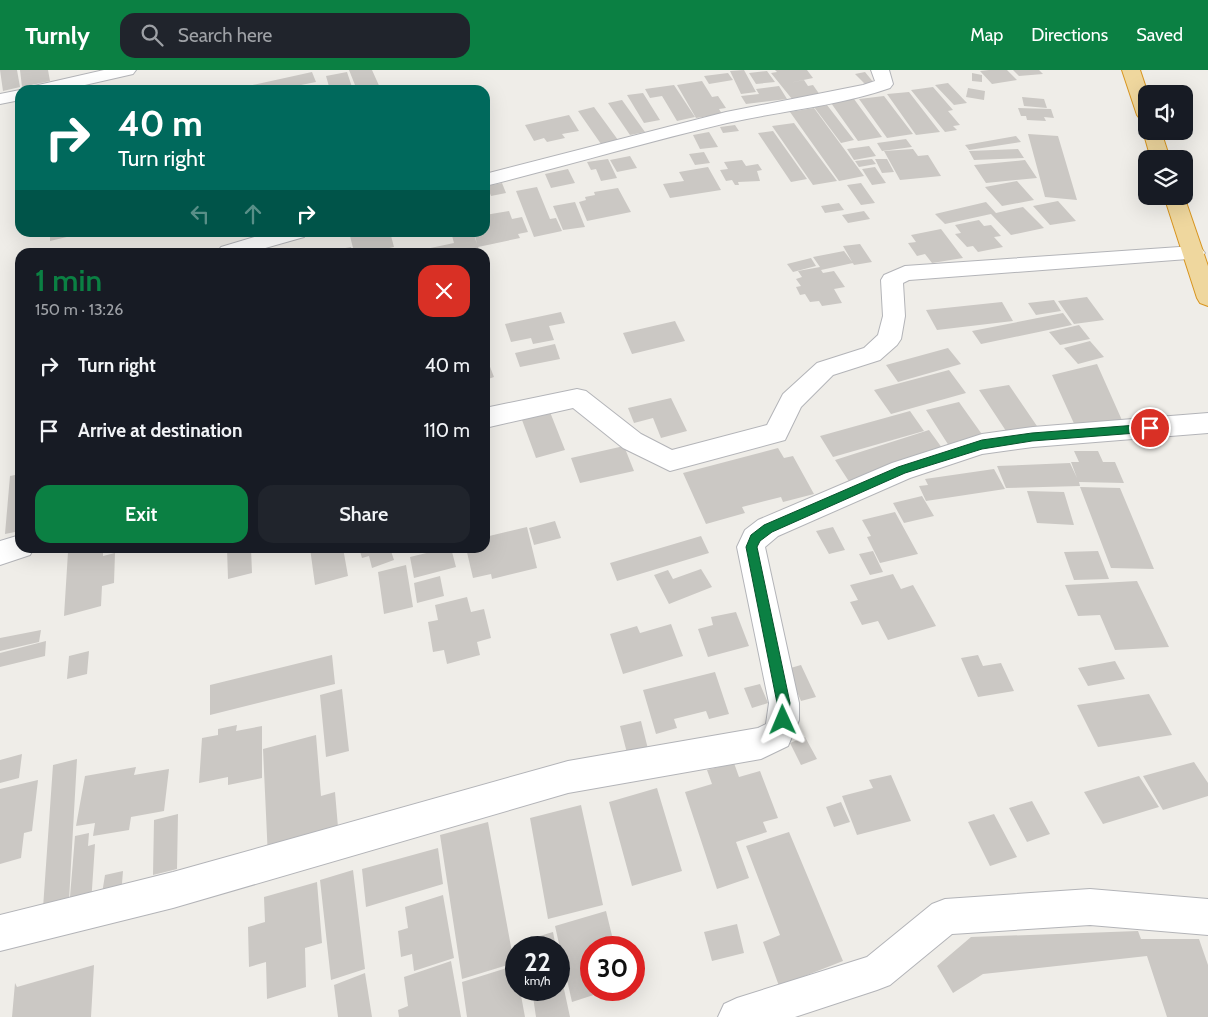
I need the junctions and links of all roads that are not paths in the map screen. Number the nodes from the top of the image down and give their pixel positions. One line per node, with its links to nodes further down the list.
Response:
1 (127, 70): 4 (street)
2 (880, 70): 8 (street)
3 (1130, 70): 5 (highway)
4 (62, 85)
5 (1138, 93)
6 (15, 96): 7 (street)
7 (0, 99)
8 (490, 179)
9 (1177, 205): 12 (highway)
10 (280, 237): 11 (street)
11 (242, 248)
12 (1194, 254): 13 (highway); 14 (street)
13 (1208, 298)
14 (490, 417)
15 (1208, 423): 19 (street)
16 (15, 549): 17 (street)
17 (0, 553)
18 (1208, 917): 20 (street)
19 (0, 933)
20 (737, 1017)

